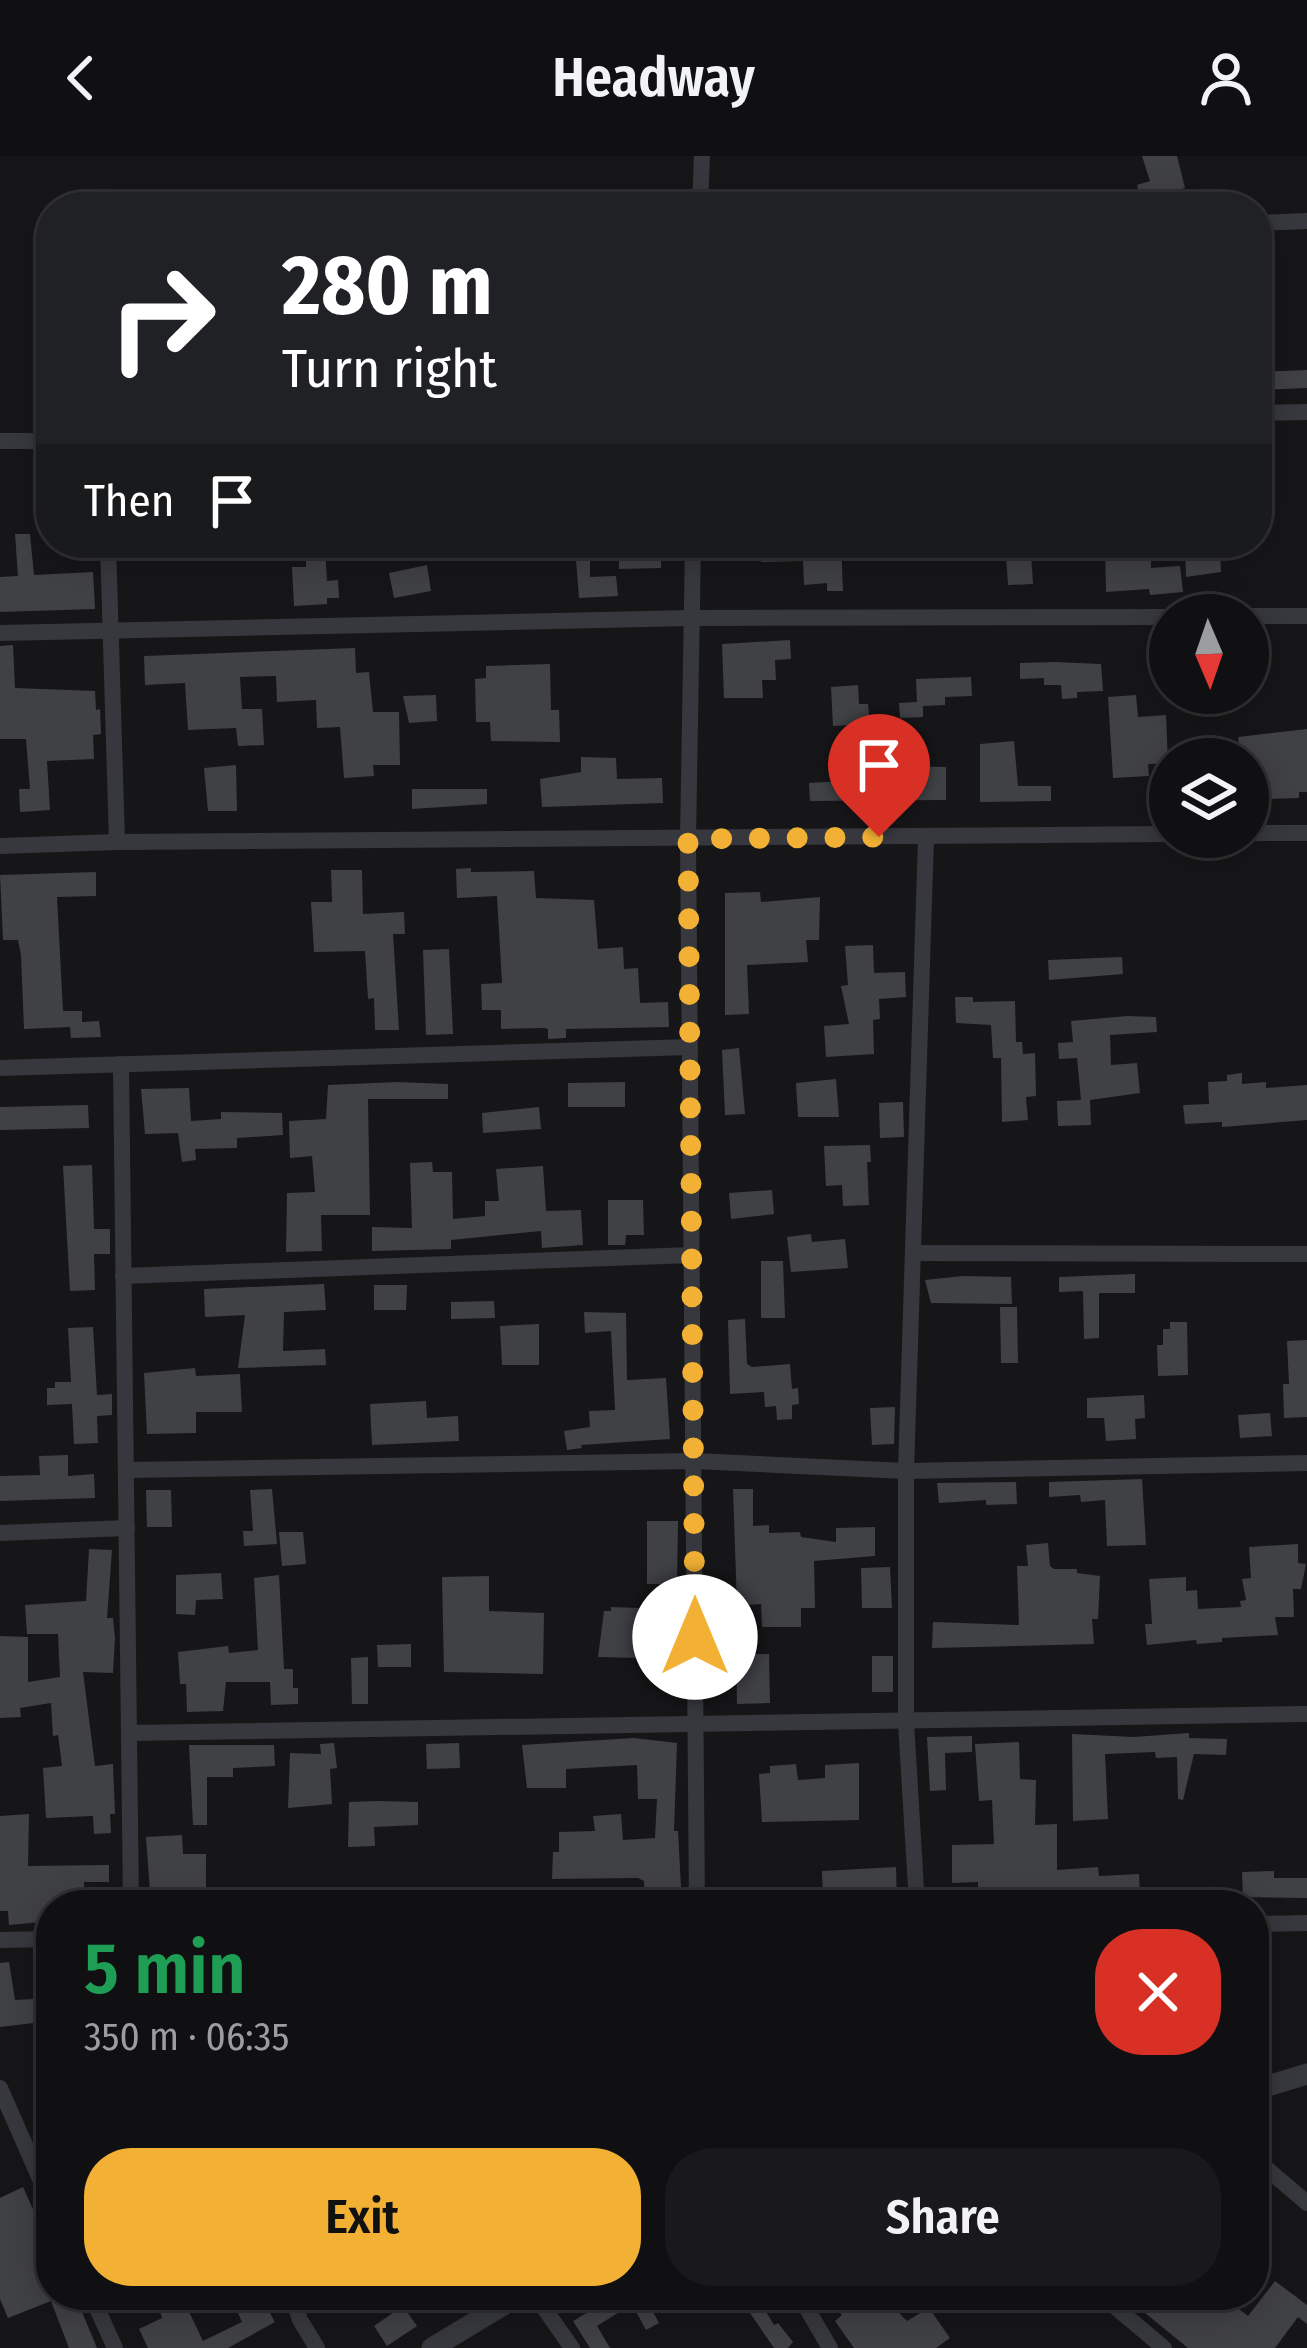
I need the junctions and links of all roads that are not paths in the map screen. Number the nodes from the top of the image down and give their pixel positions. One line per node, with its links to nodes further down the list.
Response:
1 (702, 156): 2 (street)
2 (701, 192)
3 (1307, 220): 4 (street)
4 (1272, 222)
5 (1307, 412): 6 (street)
6 (1272, 413)
7 (0, 441): 8 (street)
8 (36, 441)
9 (108, 558): 15 (street)
10 (693, 558): 14 (street)
11 (1149, 616): 14 (street)
12 (1269, 616): 13 (street)
13 (1307, 616)
14 (692, 618): 15 (street); 21 (street)
15 (110, 631): 16 (street); 22 (street)
16 (0, 633)
17 (1307, 832): 18 (street)
18 (1269, 833)
19 (1149, 834): 20 (street)
20 (926, 837): 21 (street); 27 (street)
21 (688, 839): 22 (street); 24 (street)
22 (117, 842): 23 (street)
23 (0, 846)
24 (690, 1047): 25 (street); 29 (street)
25 (121, 1064): 26 (street); 30 (street)
26 (0, 1068)
27 (913, 1253): 28 (street); 34 (street)
28 (1307, 1254)
29 (692, 1255): 30 (street); 31 (street)
30 (124, 1276): 33 (street)
31 (695, 1461): 33 (street); 34 (street); 39 (street)
32 (1307, 1463): 34 (street)
33 (126, 1470): 35 (street)
34 (906, 1471): 38 (street)
35 (127, 1528): 36 (street); 40 (street)
36 (0, 1533)
37 (1307, 1714): 38 (street)
38 (906, 1722): 39 (street); 43 (street)
39 (695, 1725): 40 (street); 42 (street)
40 (129, 1733): 41 (street)
41 (131, 1890)
42 (698, 1890)
43 (916, 1890)
44 (1307, 1923): 45 (street)
45 (1269, 1924)
46 (36, 1939): 47 (street)
47 (0, 1940)
48 (1307, 2074): 49 (street)
49 (1269, 2085)
50 (0, 2088): 51 (street)
51 (36, 2170)
52 (1269, 2171): 53 (street)
53 (1307, 2203)
54 (99, 2310): 60 (street)
55 (297, 2310): 61 (street)
56 (495, 2310): 62 (street)
57 (545, 2310): 63 (street)
58 (808, 2310): 64 (street)
59 (1119, 2310): 65 (street)
60 (115, 2348)
61 (317, 2348)
62 (432, 2348)
63 (572, 2348)
64 (830, 2348)
65 (1164, 2348)

